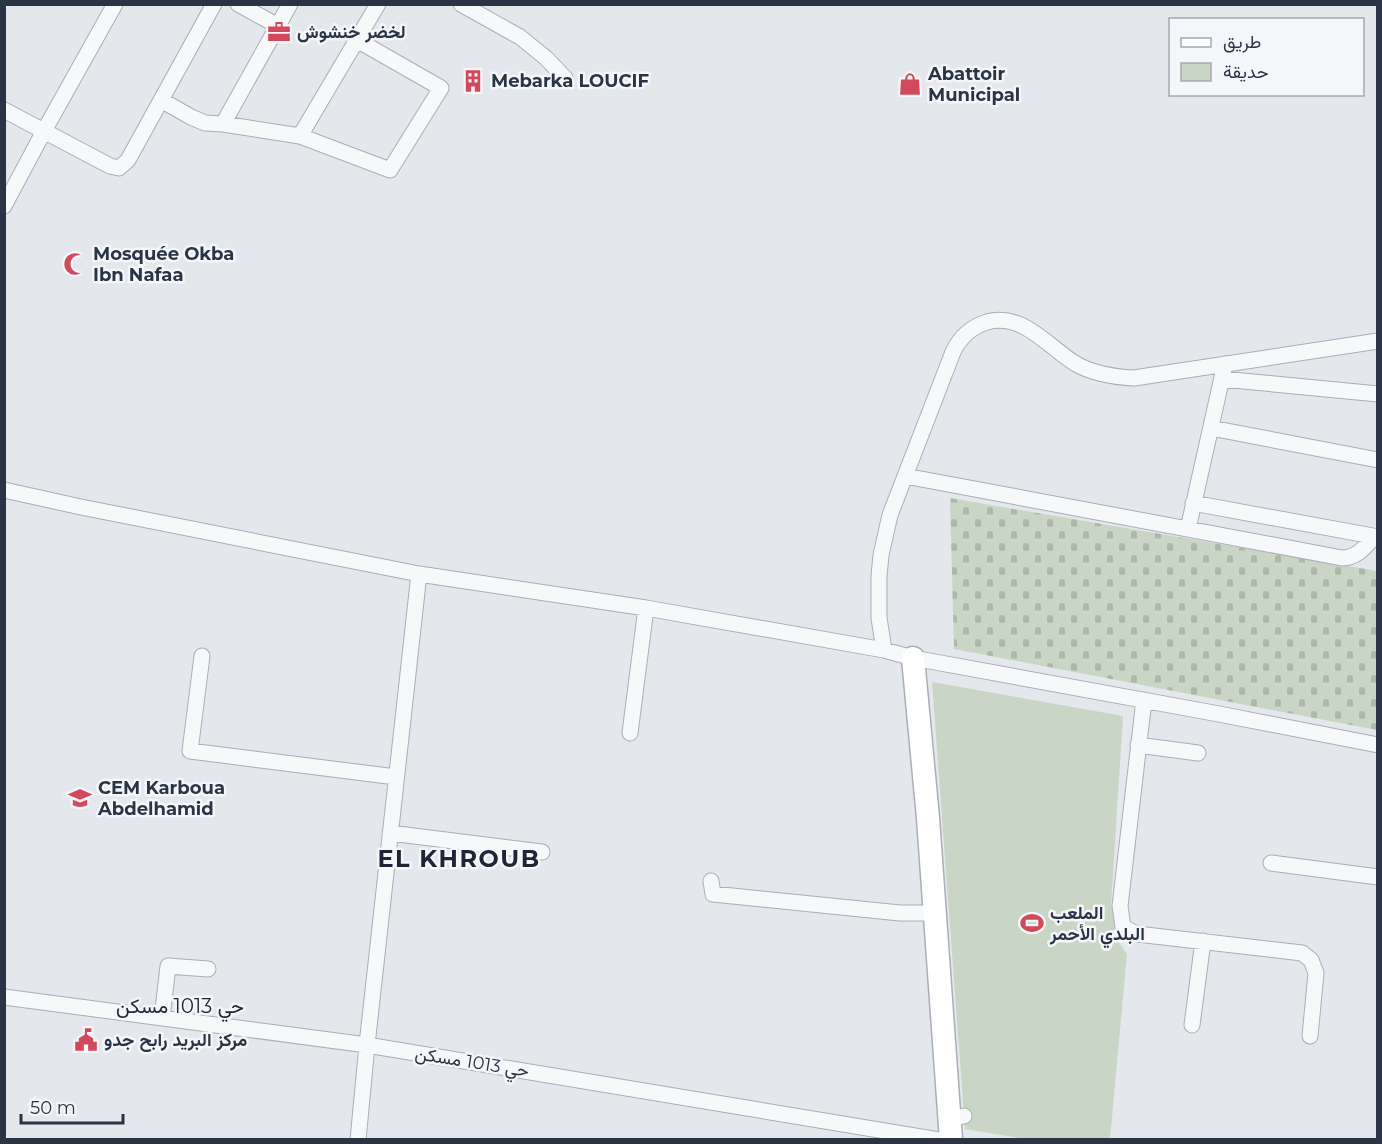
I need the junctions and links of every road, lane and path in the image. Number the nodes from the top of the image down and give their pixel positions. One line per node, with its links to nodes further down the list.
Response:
1 (115, 4): 13 (street)
2 (214, 4): 10 (street)
3 (238, 4): 7 (street)
4 (290, 4): 7 (street)
5 (378, 4): 8 (street)
6 (461, 4): 9 (street)
7 (278, 26): 12 (street)
8 (357, 40): 14 (street); 14 (street)
9 (565, 78)
10 (161, 100): 12 (street); 13 (street)
11 (4, 110): 13 (street)
12 (223, 124): 14 (street)
13 (44, 131): 15 (street)
14 (300, 136)
15 (4, 206)
16 (1377, 341): 17 (street)
17 (1224, 371): 18 (street); 19 (street); 21 (street)
18 (1377, 394)
19 (1211, 428): 20 (street); 23 (street)
20 (1377, 460)
21 (905, 476): 24 (street); 28 (street)
22 (4, 490): 26 (street)
23 (1193, 503): 24 (street); 25 (street)
24 (1188, 529): 25 (street)
25 (1376, 537)
26 (418, 574): 27 (street); 36 (street)
27 (646, 608): 28 (street); 32 (street)
28 (884, 650): 30 (street)
29 (202, 656): 36 (street)
30 (913, 658): 31 (street); 42 (street)
31 (1144, 700): 33 (street); 34 (street)
32 (630, 734)
33 (1138, 745): 35 (street); 43 (street)
34 (1377, 745)
35 (1198, 753)
36 (396, 777): 37 (street)
37 (390, 833): 38 (street); 49 (street)
38 (542, 852)
39 (1271, 863): 40 (street)
40 (1377, 877)
41 (711, 881): 42 (street)
42 (935, 913): 50 (street)
43 (1203, 941): 47 (street); 48 (street)
44 (208, 969): 46 (street)
45 (4, 997): 46 (street, حي 1013 مسكن)
46 (162, 1017): 49 (street, حي 1013 مسكن)
47 (1192, 1025)
48 (1310, 1036)
49 (367, 1045): 51 (street); 52 (street, حي 1013 مسكن)
50 (955, 1125)
51 (358, 1140)
52 (939, 1140)

